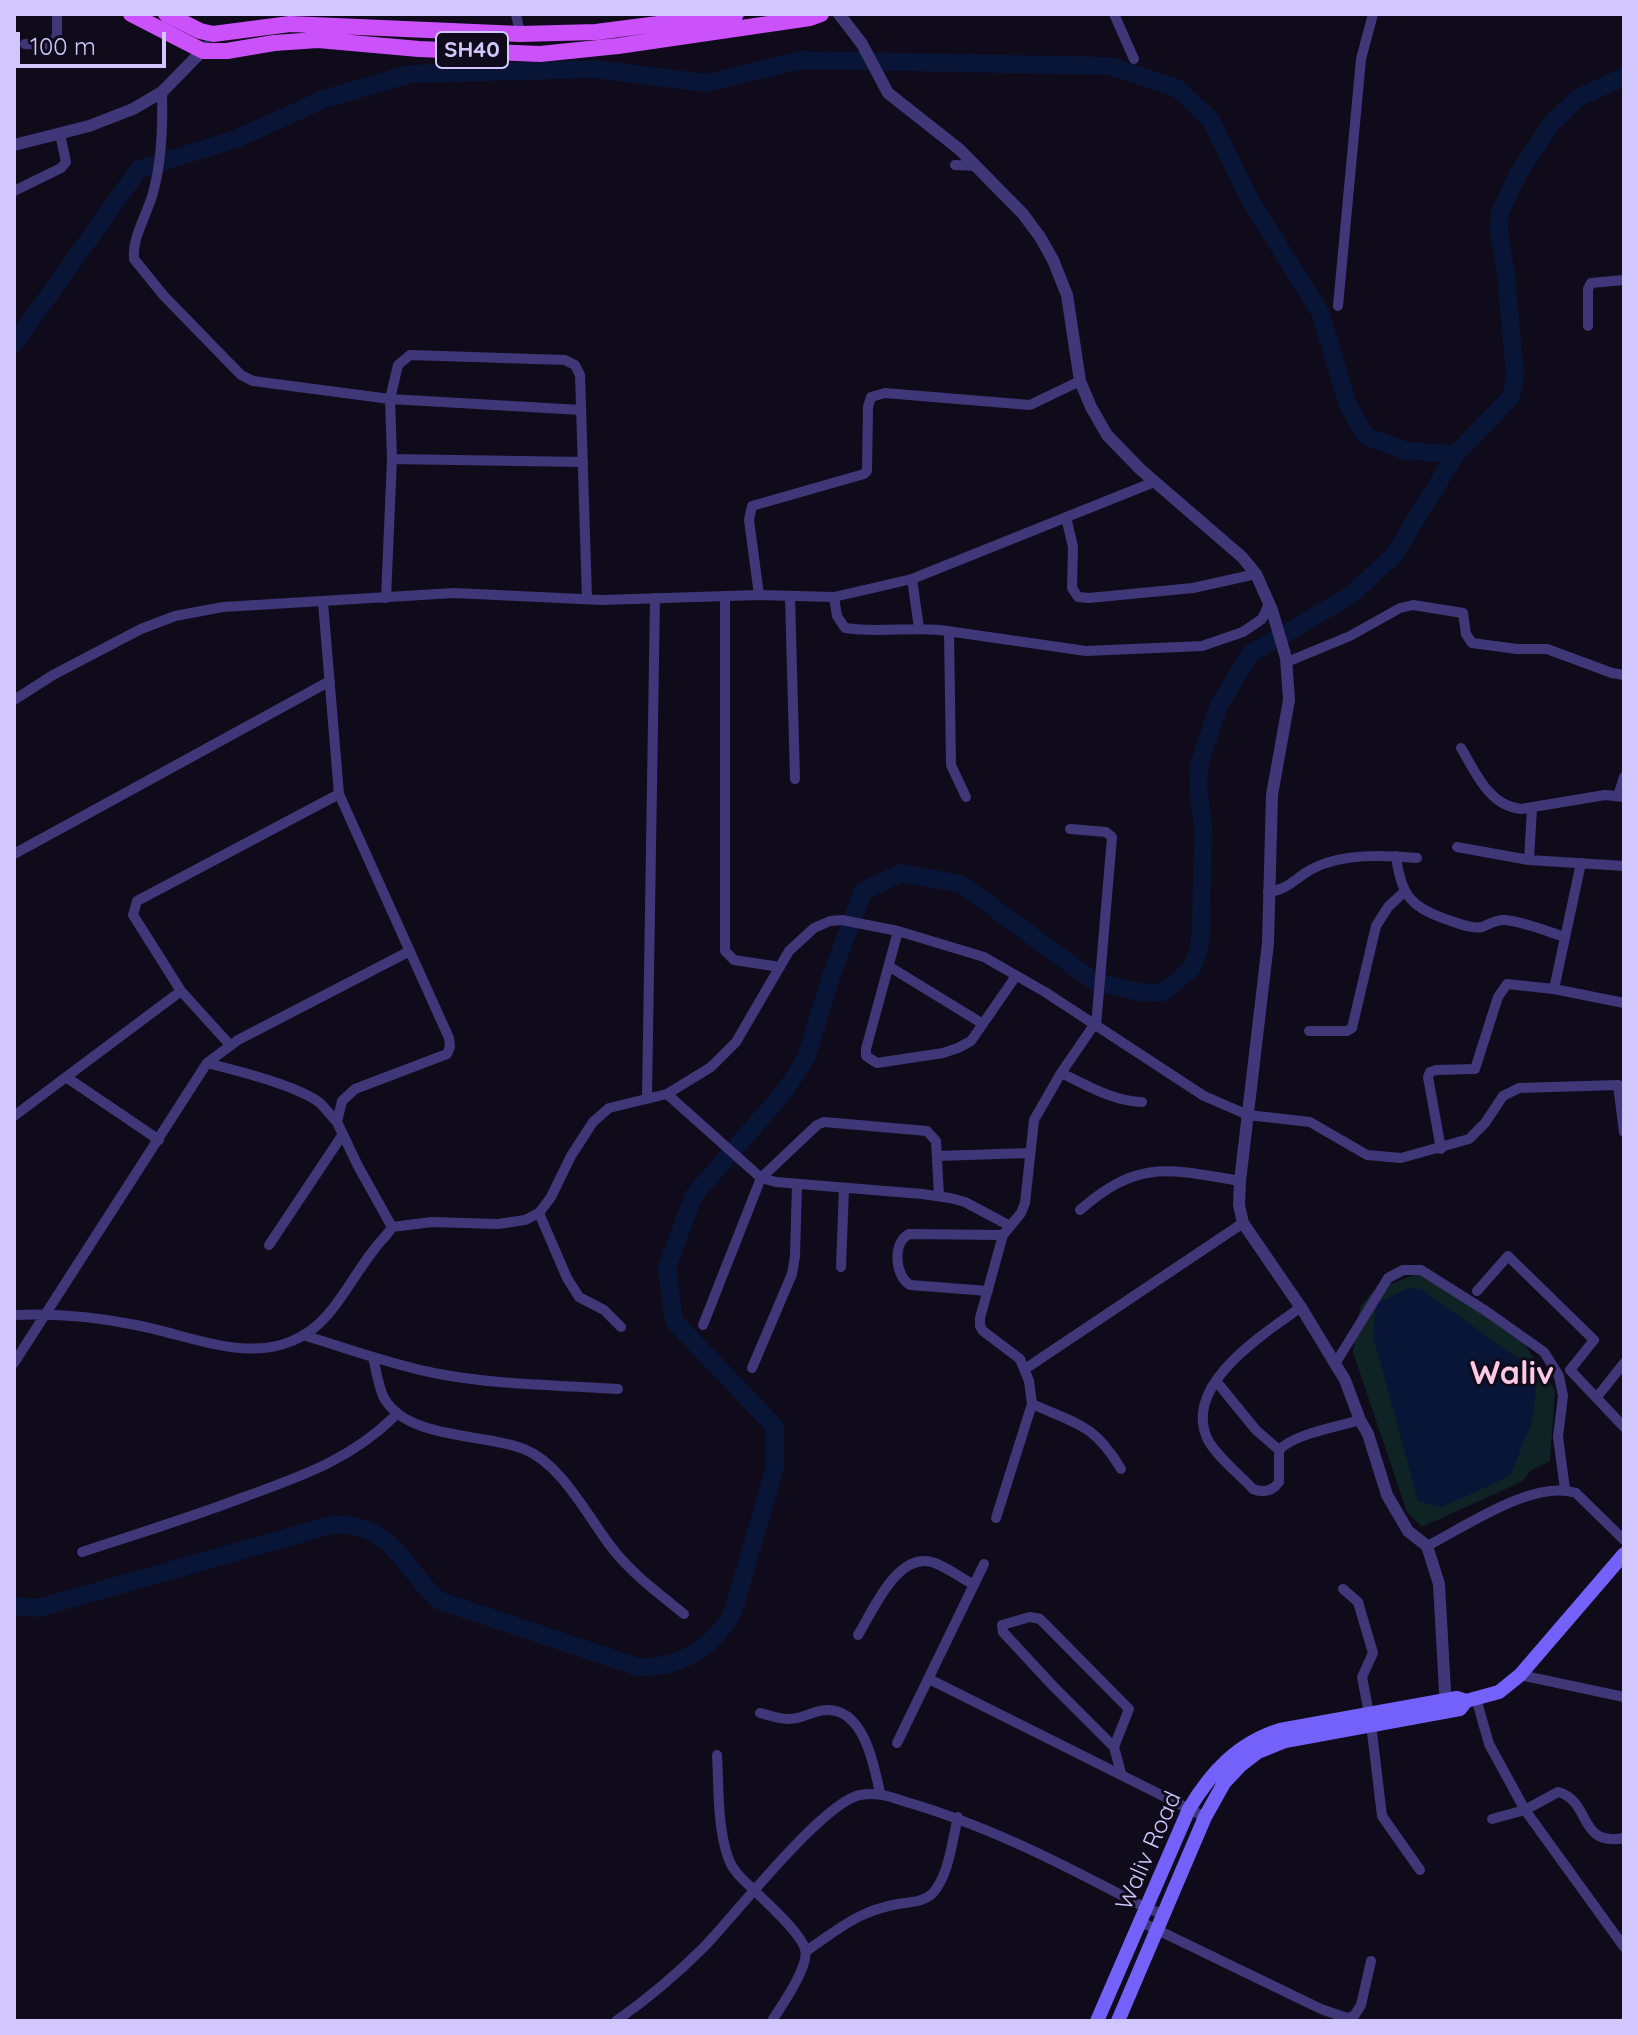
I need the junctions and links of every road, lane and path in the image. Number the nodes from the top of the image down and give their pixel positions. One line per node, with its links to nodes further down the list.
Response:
1 (57, 14): 12 (street)
2 (131, 14): 13 (main road)
3 (166, 14): 10 (main road, SH40)
4 (516, 14): 11 (street)
5 (736, 14): 11 (main road, SH40)
6 (821, 14): 13 (main road, SH40)
7 (839, 14): 19 (street)
8 (1114, 14): 14 (street)
9 (1373, 14): 22 (street)
10 (215, 34): 11 (main road, SH40); 13 (street)
11 (520, 34)
12 (25, 44)
13 (203, 51): 15 (street)
14 (1134, 59)
15 (162, 92): 16 (street); 25 (street)
16 (60, 134): 17 (street); 20 (street)
17 (14, 145)
18 (955, 165): 19 (street)
19 (976, 166): 24 (street)
20 (14, 191)
21 (1624, 280): 23 (street)
22 (1338, 306)
23 (1588, 326)
24 (1080, 381): 29 (street); 33 (street)
25 (390, 399): 26 (street); 26 (street); 27 (street)
26 (581, 410): 28 (street)
27 (392, 459): 28 (street); 37 (street)
28 (583, 462): 39 (street)
29 (1154, 482): 30 (street); 31 (street)
30 (1066, 517): 31 (street); 32 (street)
31 (1256, 574): 41 (street)
32 (912, 579): 36 (street); 42 (street)
33 (759, 595): 34 (street); 35 (street)
34 (725, 596): 38 (street); 68 (street)
35 (790, 596): 36 (street); 50 (street)
36 (834, 597): 42 (street)
37 (386, 598): 39 (street); 40 (street)
38 (655, 598): 39 (street); 83 (street)
39 (587, 599)
40 (323, 603): 46 (street); 47 (street)
41 (1270, 607): 43 (street); 44 (street)
42 (919, 628): 43 (street)
43 (949, 631): 53 (street)
44 (1287, 660): 45 (street); 63 (street)
45 (1624, 675)
46 (330, 681): 51 (street); 57 (street)
47 (14, 700)
48 (1461, 748): 54 (street)
49 (1624, 777): 52 (street)
50 (795, 779)
51 (339, 794): 67 (street); 72 (street)
52 (1621, 796): 54 (street)
53 (966, 797)
54 (1532, 808): 60 (street)
55 (1070, 829): 75 (street)
56 (1457, 847): 60 (street)
57 (14, 854)
58 (1396, 856): 59 (street); 63 (street); 64 (street)
59 (1417, 858)
60 (1529, 860): 61 (street)
61 (1581, 863): 62 (street); 66 (street)
62 (1624, 866)
63 (1268, 892): 85 (street)
64 (1404, 892): 66 (street); 76 (street)
65 (898, 931): 68 (street); 69 (street); 70 (street)
66 (1565, 937): 71 (street)
67 (408, 952): 77 (street); 87 (street)
68 (780, 967): 82 (street)
69 (890, 967): 74 (street); 74 (street)
70 (1016, 976): 74 (street); 75 (street)
71 (1554, 989): 73 (street); 91 (street)
72 (181, 991): 77 (street); 80 (street)
73 (1624, 1003)
74 (983, 1024)
75 (1095, 1025): 79 (street); 85 (street)
76 (1309, 1031)
77 (230, 1045): 78 (street)
78 (207, 1063): 87 (street); 90 (street)
79 (1061, 1073): 84 (street); 92 (street)
80 (66, 1077): 86 (street); 90 (street)
81 (1621, 1085): 88 (street); 91 (street)
82 (667, 1094): 83 (street); 94 (street)
83 (647, 1097): 100 (street)
84 (1142, 1102)
85 (1248, 1115): 91 (street); 95 (street)
86 (14, 1116)
87 (337, 1122): 89 (street)
88 (1624, 1132)
89 (343, 1134): 103 (street); 105 (street)
90 (159, 1140): 110 (street)
91 (1441, 1149)
92 (1029, 1153): 93 (street); 102 (street)
93 (937, 1156): 94 (street); 98 (street)
94 (761, 1178): 96 (street); 112 (street)
95 (1240, 1181): 99 (street); 101 (street)
96 (797, 1184): 97 (street); 119 (street)
97 (844, 1188): 98 (street); 106 (street)
98 (939, 1196): 102 (street)
99 (1080, 1210)
100 (539, 1213): 103 (street); 113 (street)
101 (1243, 1223): 109 (street); 120 (street)
102 (1010, 1226): 104 (street)
103 (392, 1227): 114 (street)
104 (1003, 1235): 107 (street); 107 (street)
105 (269, 1245)
106 (841, 1267)
107 (988, 1291): 120 (street)
108 (1477, 1291): 123 (street)
109 (1301, 1307): 118 (street); 121 (street)
110 (44, 1314): 111 (street); 114 (street); 116 (street)
111 (14, 1315)
112 (703, 1325)
113 (621, 1327)
114 (303, 1335): 115 (street)
115 (373, 1357): 122 (street); 125 (street)
116 (14, 1363)
117 (1624, 1363): 123 (street)
118 (1335, 1364): 126 (street); 130 (street)
119 (752, 1368)
120 (1025, 1369): 124 (street)
121 (1216, 1381): 128 (street); 128 (street)
122 (618, 1389)
123 (1597, 1397): 127 (street)
124 (1032, 1404): 129 (street); 131 (street)
125 (397, 1414): 134 (street); 139 (street)
126 (1360, 1420): 128 (street); 133 (street)
127 (1624, 1427)
128 (1279, 1450)
129 (1121, 1469)
130 (1565, 1489): 132 (street); 133 (street)
131 (996, 1518)
132 (1624, 1540)
133 (1427, 1546): 145 (street)
134 (82, 1552)
135 (1624, 1554): 141 (main road, Waliv Road)
136 (984, 1564): 137 (street)
137 (974, 1585): 140 (street); 142 (street)
138 (1343, 1589): 147 (street)
139 (684, 1614)
140 (858, 1635)
141 (1520, 1675): 143 (street); 144 (main road, Waliv Road)
142 (929, 1679): 148 (street); 151 (street)
143 (1624, 1697)
144 (1471, 1700): 145 (main road, Waliv Road); 154 (street)
145 (1446, 1706): 147 (main road, Waliv Road)
146 (760, 1713): 152 (street)
147 (1370, 1718): 153 (main road, Waliv Road); 156 (main road, Waliv Road); 159 (street)
148 (897, 1743)
149 (1114, 1747): 149 (street); 151 (street)
150 (717, 1755): 160 (street)
151 (1121, 1773): 153 (street)
152 (880, 1793): 155 (street); 160 (street)
153 (1189, 1809): 156 (street); 161 (main road, Waliv Road)
154 (1525, 1810): 157 (street); 158 (street); 164 (street)
155 (958, 1817): 161 (street); 165 (street)
156 (1205, 1817): 162 (main road, Waliv Road)
157 (1492, 1819)
158 (1624, 1838)
159 (1420, 1870)
160 (755, 1891): 165 (street); 167 (street)
161 (1144, 1915): 162 (street); 163 (street); 169 (main road, Waliv Road)
162 (1165, 1915): 163 (main road, Waliv Road)
163 (1159, 1929): 166 (street); 170 (main road, Waliv Road)
164 (1624, 1947)
165 (806, 1951): 168 (street)
166 (1371, 1961)
167 (616, 2021)
168 (772, 2021)
169 (1097, 2021)
170 (1118, 2021)

